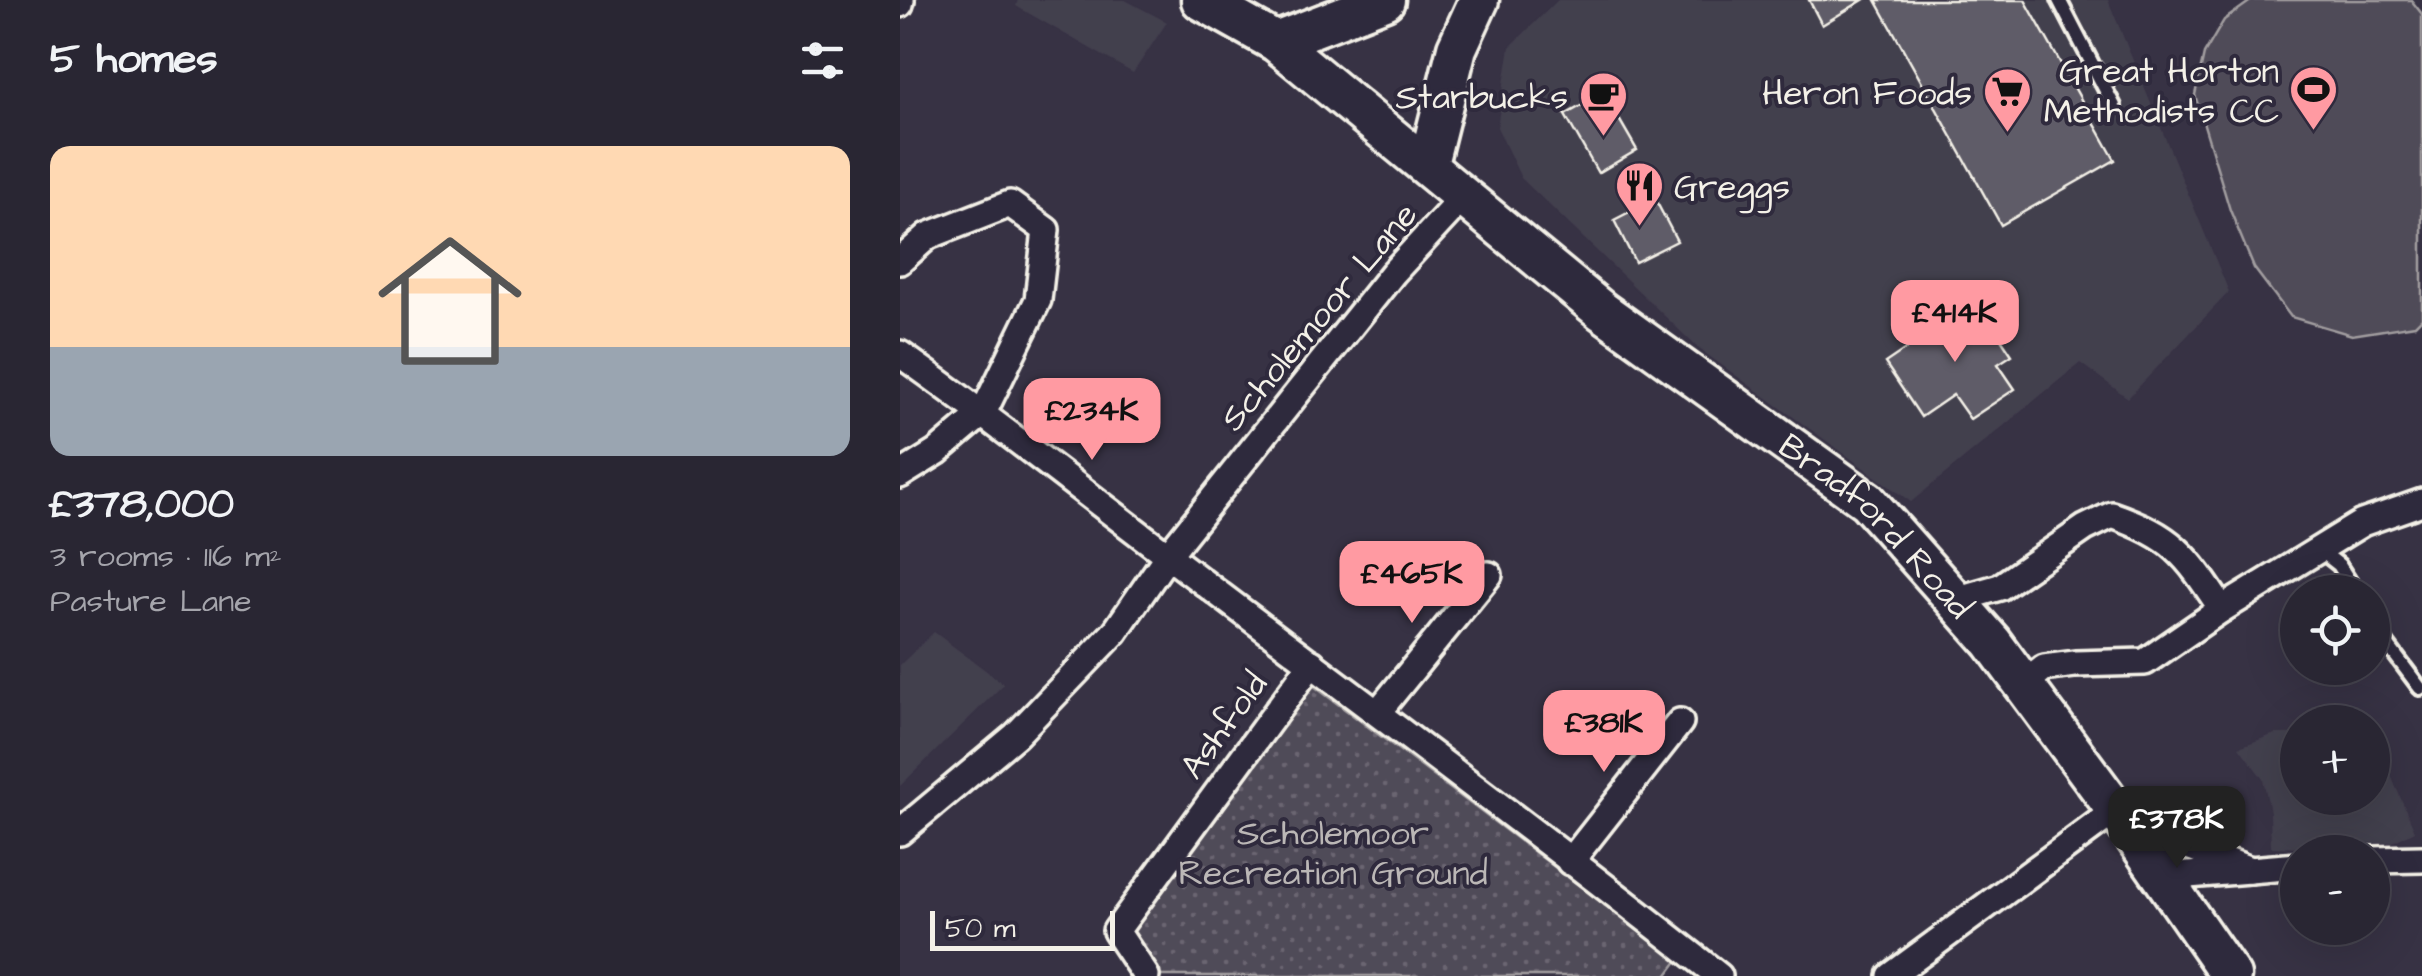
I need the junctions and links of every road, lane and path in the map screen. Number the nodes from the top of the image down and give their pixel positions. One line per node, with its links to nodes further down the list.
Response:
1 (1201, 0): 5 (street, Bradford Road)
2 (1385, 0): 5 (street)
3 (1479, 0): 7 (street)
4 (2059, 0): 6 (lane)
5 (1276, 42): 7 (street, Bradford Road)
6 (2114, 106)
7 (1428, 164): 8 (street, Bradford Road)
8 (1465, 195): 15 (street, Scholemoor Lane); 18 (street, Bradford Road)
9 (900, 260): 11 (street)
10 (900, 354): 11 (street)
11 (983, 412): 12 (street); 15 (street)
12 (900, 475)
13 (2422, 502): 14 (street)
14 (2320, 550): 17 (lane); 19 (street)
15 (1168, 555): 21 (street); 27 (street, Scholemoor Lane)
16 (1489, 575): 24 (street)
17 (2344, 575)
18 (1956, 600): 19 (street); 22 (street, Bradford Road)
19 (2222, 609): 22 (street)
20 (2390, 648): 23 (lane)
21 (1312, 662): 24 (street); 34 (street, Ashfold)
22 (2024, 684): 26 (street, Bradford Road)
23 (2420, 688)
24 (1378, 712): 30 (street)
25 (1680, 722): 30 (street)
26 (2120, 815): 32 (street); 33 (street, Bradford Road); 36 (street)
27 (900, 832)
28 (2422, 858): 29 (street)
29 (2390, 859)
30 (1570, 862): 35 (street)
31 (2280, 868): 32 (street)
32 (2250, 870): 33 (street)
33 (2164, 877): 37 (street, Bradford Road)
34 (1146, 976)
35 (1718, 976)
36 (1892, 976)
37 (2231, 976)

